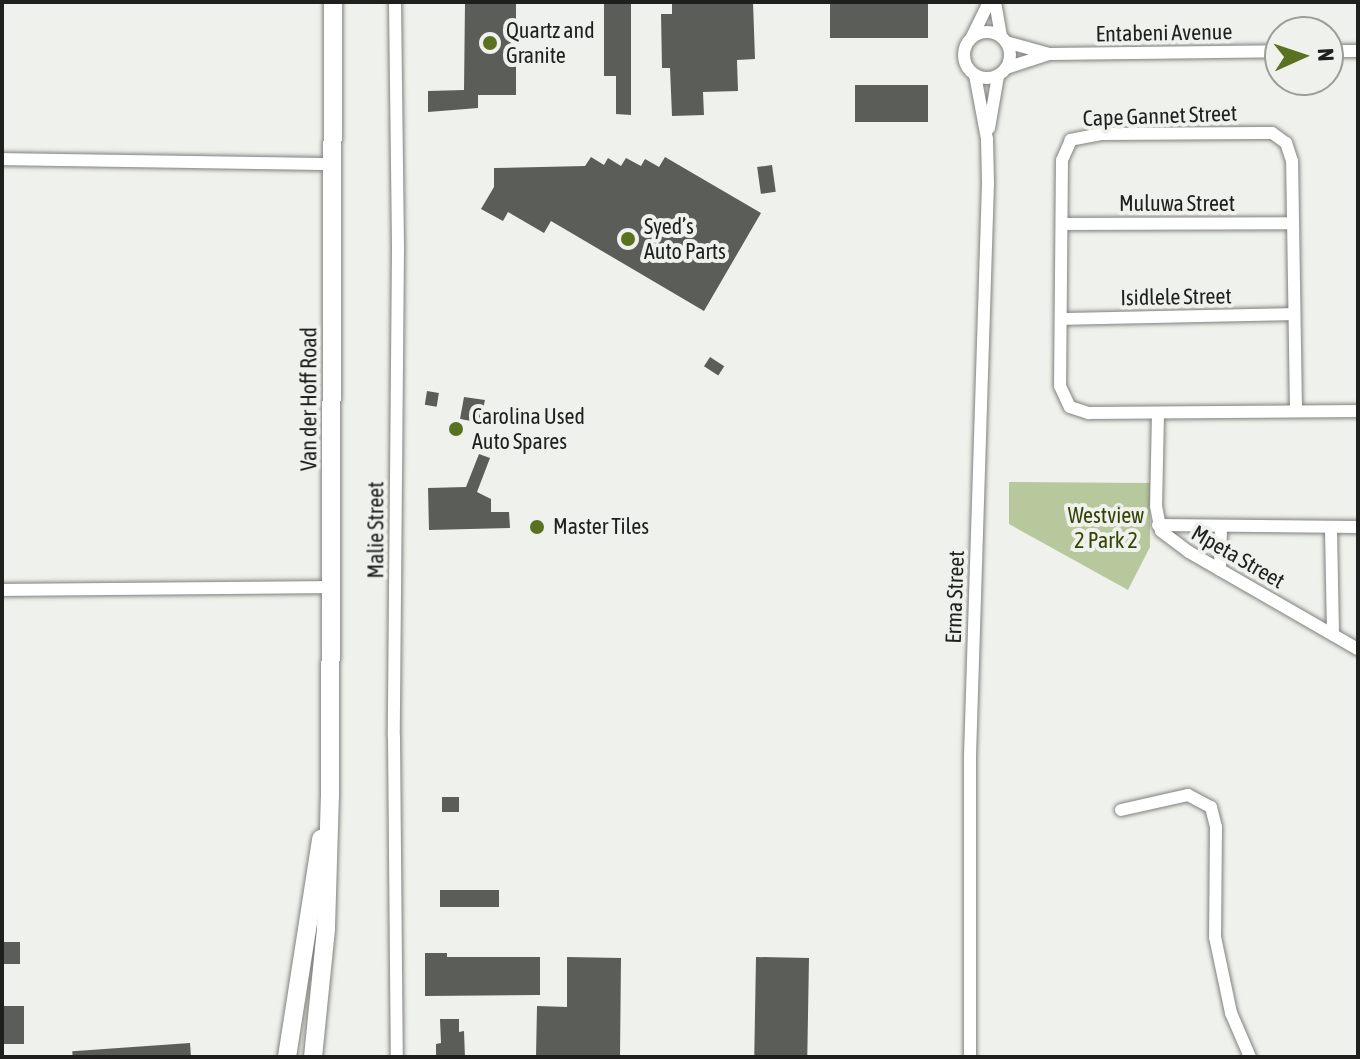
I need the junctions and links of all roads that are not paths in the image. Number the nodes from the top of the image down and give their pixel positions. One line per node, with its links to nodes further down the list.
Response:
1 (333, 2): 12 (main road, Van der Hoff Road)
2 (395, 2): 33 (street, Malie Street)
3 (992, 2): 4 (street); 5 (street)
4 (972, 37): 5 (street); 9 (street)
5 (1004, 39): 7 (street, Entabeni Avenue); 8 (street)
6 (1264, 51): 7 (street, Entabeni Avenue)
7 (1049, 54): 8 (street, Entabeni Avenue)
8 (1002, 72): 9 (street); 10 (street, Erma Street)
9 (975, 75): 10 (street, Erma Street)
10 (987, 139): 34 (street, Erma Street)
11 (2, 159): 12 (street)
12 (333, 164): 25 (main road, Van der Hoff Road)
13 (1292, 223): 14 (street, Muluwa Street); 14 (street, Cape Gannet Street); 15 (street, Cape Gannet Street)
14 (1062, 224): 16 (street, Cape Gannet Street)
15 (1292, 314): 16 (street, Isidlele Street); 17 (street, Cape Gannet Street)
16 (1061, 319): 19 (street, Cape Gannet Street)
17 (1296, 410): 18 (street, Cape Gannet Street); 19 (street, Cape Gannet Street)
18 (1358, 411)
19 (1158, 413): 20 (street)
20 (1158, 525): 21 (street); 24 (street, Mpeta Street)
21 (1221, 527): 23 (street); 24 (street)
22 (1358, 527): 23 (street)
23 (1331, 529): 27 (street)
24 (1220, 570): 27 (street, Mpeta Street)
25 (332, 587): 26 (street); 29 (main road, Van der Hoff Road)
26 (2, 590)
27 (1333, 635): 28 (street, Mpeta Street)
28 (1358, 649)
29 (330, 797): 31 (main road, Van der Hoff Road); 32 (main road, Van der Hoff Road)
30 (1121, 810): 35 (street)
31 (287, 1057)
32 (313, 1057)
33 (397, 1057)
34 (970, 1057)
35 (1250, 1057)

